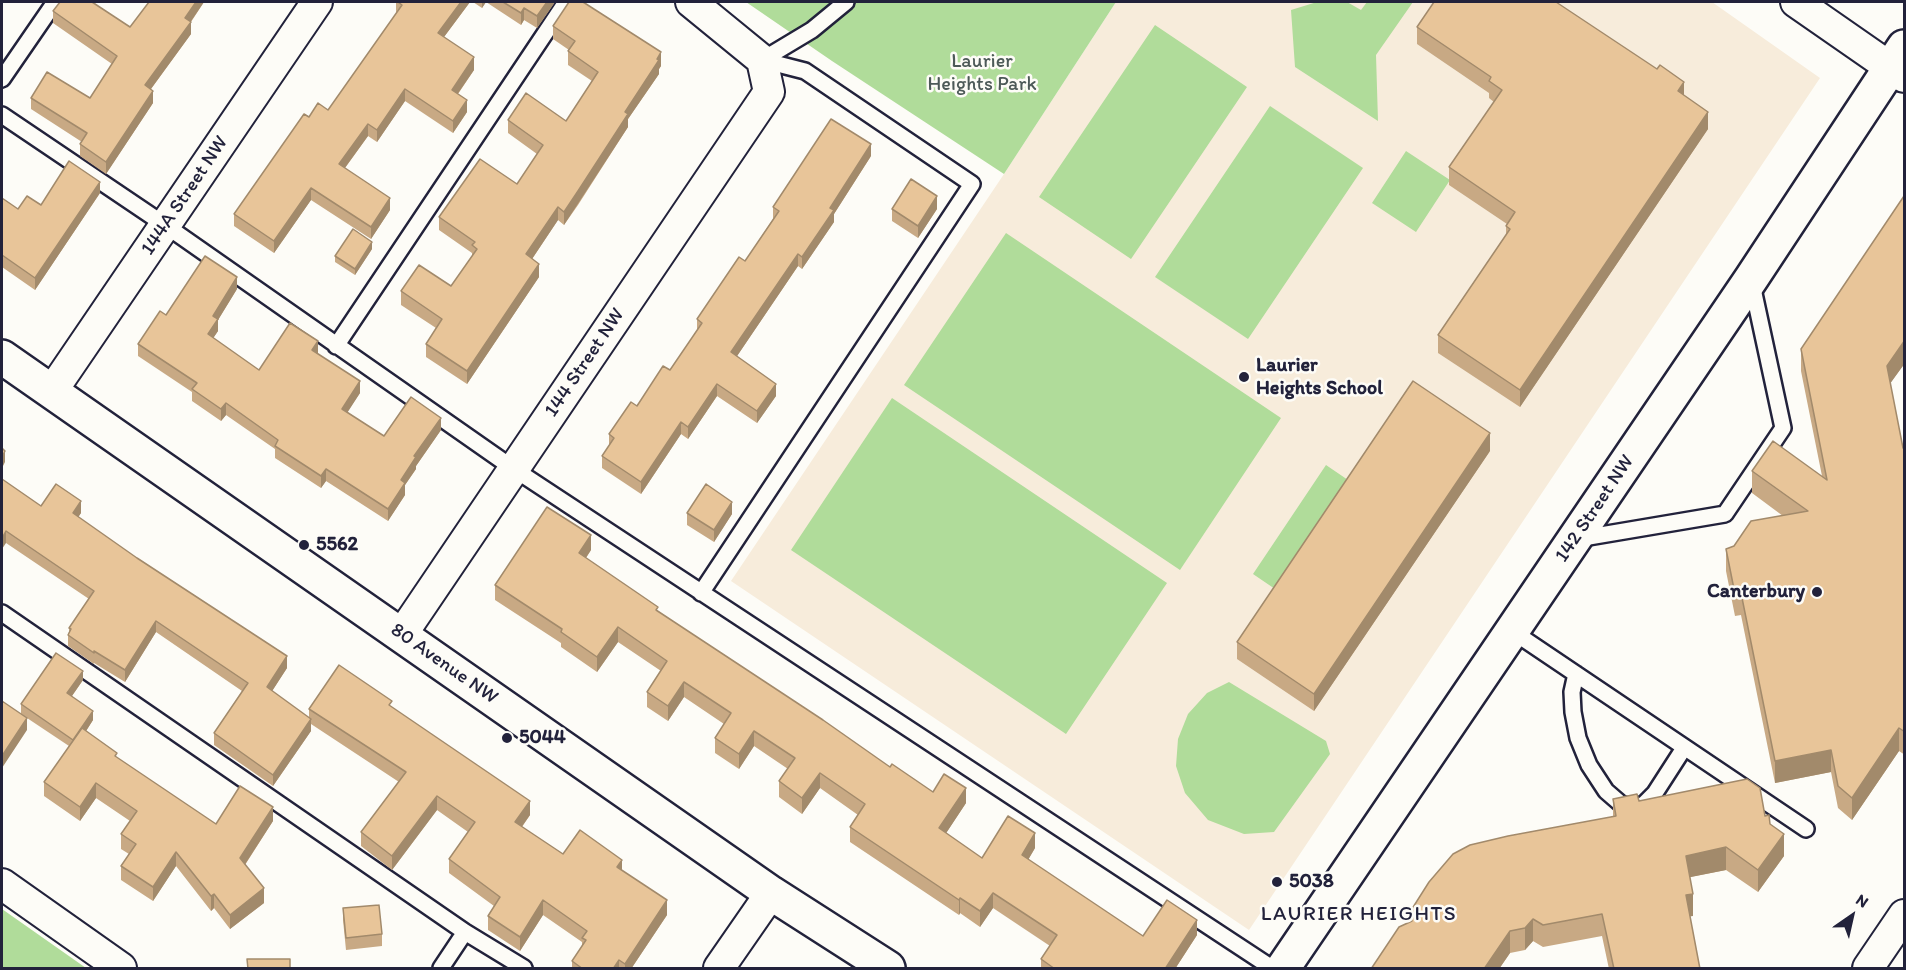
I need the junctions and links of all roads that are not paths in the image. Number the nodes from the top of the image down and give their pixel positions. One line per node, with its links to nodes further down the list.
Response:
1 (55, 2): 9 (lane)
2 (317, 2): 11 (street, 144A Street NW)
3 (566, 2): 13 (lane)
4 (690, 2): 7 (street)
5 (846, 2): 7 (lane)
6 (1796, 2): 8 (street)
7 (762, 60): 16 (street, 144 Street NW); 18 (lane)
8 (1900, 64): 12 (street, 142 Street NW)
9 (2, 79)
10 (2, 115): 11 (lane)
11 (165, 225): 13 (lane); 15 (street, 144A Street NW)
12 (1751, 279): 17 (street, 142 Street NW); 17 (lane)
13 (336, 346): 16 (lane)
14 (2, 357): 15 (street, 80 Avenue NW)
15 (52, 391): 21 (street, 80 Avenue NW)
16 (514, 469): 18 (lane); 21 (street, 144 Street NW)
17 (1574, 540): 20 (street, 142 Street NW)
18 (701, 593): 34 (lane)
19 (2, 613): 28 (lane)
20 (1512, 631): 22 (lane); 35 (street, 142 Street NW)
21 (402, 634): 26 (street, 80 Avenue NW)
22 (1576, 674): 23 (lane); 23 (lane)
23 (1684, 748): 24 (lane)
24 (1806, 829)
25 (2, 884): 29 (street)
26 (771, 893): 32 (street); 33 (street, 80 Avenue NW)
27 (1905, 915): 36 (street)
28 (465, 932): 30 (lane); 31 (lane)
29 (121, 969)
30 (441, 969)
31 (525, 969)
32 (719, 969)
33 (888, 969)
34 (1272, 969)
35 (1283, 969)
36 (1868, 969)

